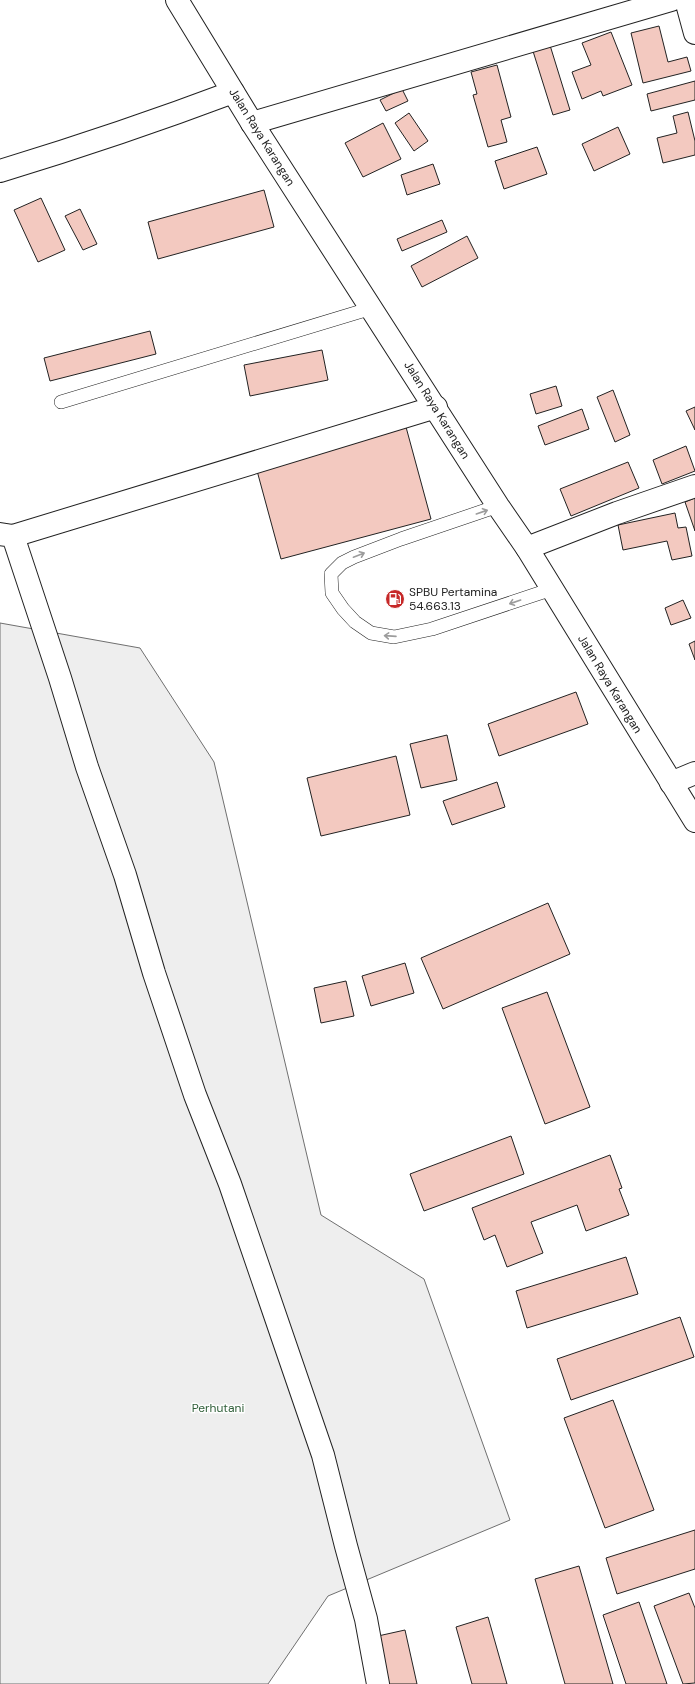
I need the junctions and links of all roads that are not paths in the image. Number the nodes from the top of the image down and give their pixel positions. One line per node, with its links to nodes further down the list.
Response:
1 (177, 0): 5 (main road, Jalan Raya Karangan)
2 (671, 0): 6 (main road)
3 (686, 0): 4 (main road)
4 (695, 33)
5 (225, 95): 6 (main road, Jalan Raya Karangan); 7 (main road)
6 (252, 122): 8 (main road, Jalan Raya Karangan)
7 (0, 170)
8 (372, 308): 9 (lane); 10 (main road, Jalan Raya Karangan)
9 (61, 402)
10 (425, 411): 12 (main road, Jalan Raya Karangan); 13 (main road)
11 (695, 486): 14 (main road)
12 (498, 506): 14 (main road, Jalan Raya Karangan); 15 (lane, one-way to 12)
13 (6, 535): 19 (main road)
14 (527, 548): 15 (main road, Jalan Raya Karangan)
15 (552, 589): 17 (main road, Jalan Raya Karangan)
16 (695, 773): 17 (main road)
17 (671, 784): 18 (main road, Jalan Raya Karangan)
18 (695, 821)
19 (378, 1684)

